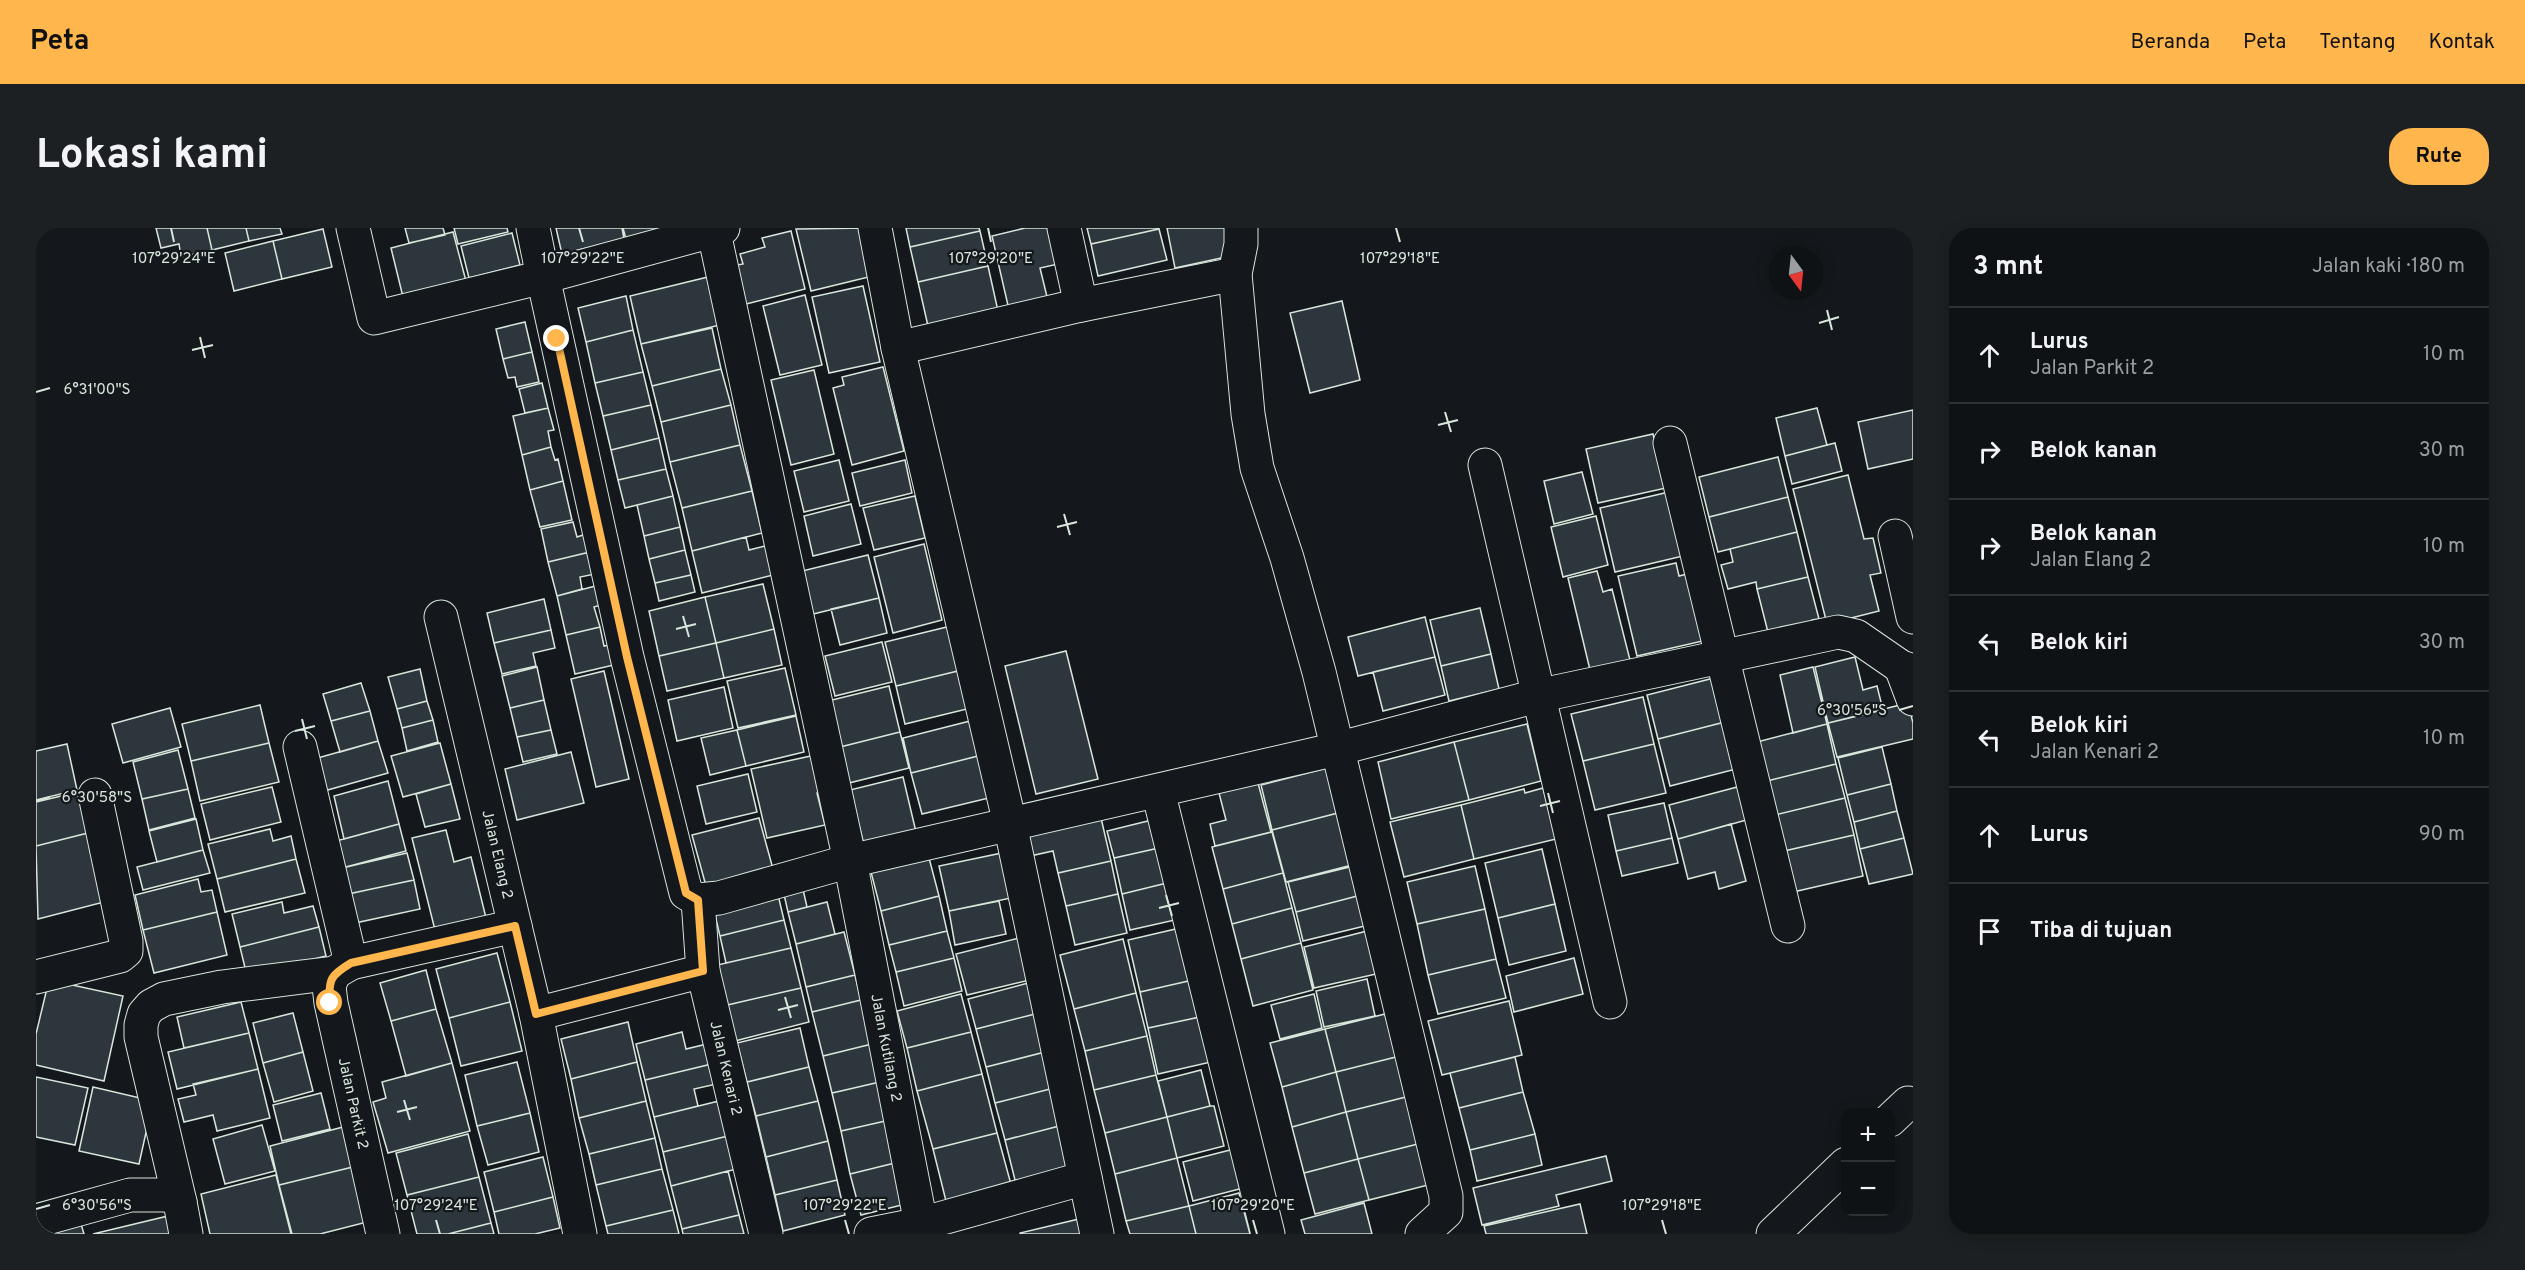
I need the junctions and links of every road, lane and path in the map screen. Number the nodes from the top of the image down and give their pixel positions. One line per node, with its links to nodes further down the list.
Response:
1 (353, 228): 8 (street)
2 (532, 228): 8 (street)
3 (875, 228): 10 (street)
4 (1064, 228): 9 (street)
5 (1242, 228): 7 (street)
6 (717, 229): 8 (street); 25 (street, Jalan Kutilang 2)
7 (1235, 274): 9 (street); 21 (street)
8 (543, 277): 26 (street)
9 (1081, 305): 10 (street)
10 (898, 348): 24 (street)
11 (1670, 443): 16 (street)
12 (1485, 465): 18 (street)
13 (1895, 536): 15 (street)
14 (441, 616): 27 (street, Jalan Elang 2)
15 (1913, 617)
16 (1721, 656): 17 (street); 18 (street); 28 (street)
17 (1907, 669): 19 (street)
18 (1537, 696): 21 (street); 32 (street)
19 (1913, 699)
20 (300, 747): 29 (street, Jalan Parkit 2)
21 (1337, 749): 22 (street); 40 (street)
22 (1158, 791): 24 (street); 48 (street)
23 (95, 795): 31 (street)
24 (1010, 824): 25 (street); 37 (street)
25 (850, 861): 26 (street); 41 (street, Jalan Kutilang 2)
26 (698, 900): 30 (street, Jalan Kenari 2)
27 (515, 926): 29 (street); 33 (street, Jalan Elang 2)
28 (1788, 926)
29 (343, 968): 38 (street); 43 (street, Jalan Parkit 2)
30 (703, 971): 33 (street); 45 (street, Jalan Kenari 2)
31 (36, 977)
32 (1610, 1002)
33 (536, 1014): 44 (street, Jalan Elang 2)
34 (1913, 1104): 35 (street)
35 (1895, 1115)
36 (1841, 1168): 50 (street)
37 (1085, 1178): 41 (street); 47 (street)
38 (180, 1202): 39 (street); 42 (street)
39 (36, 1221)
40 (1449, 1223): 49 (street)
41 (922, 1229): 46 (street)
42 (186, 1234)
43 (383, 1234)
44 (580, 1234)
45 (766, 1234)
46 (871, 1234)
47 (1097, 1234)
48 (1268, 1234)
49 (1422, 1234)
50 (1773, 1234)

